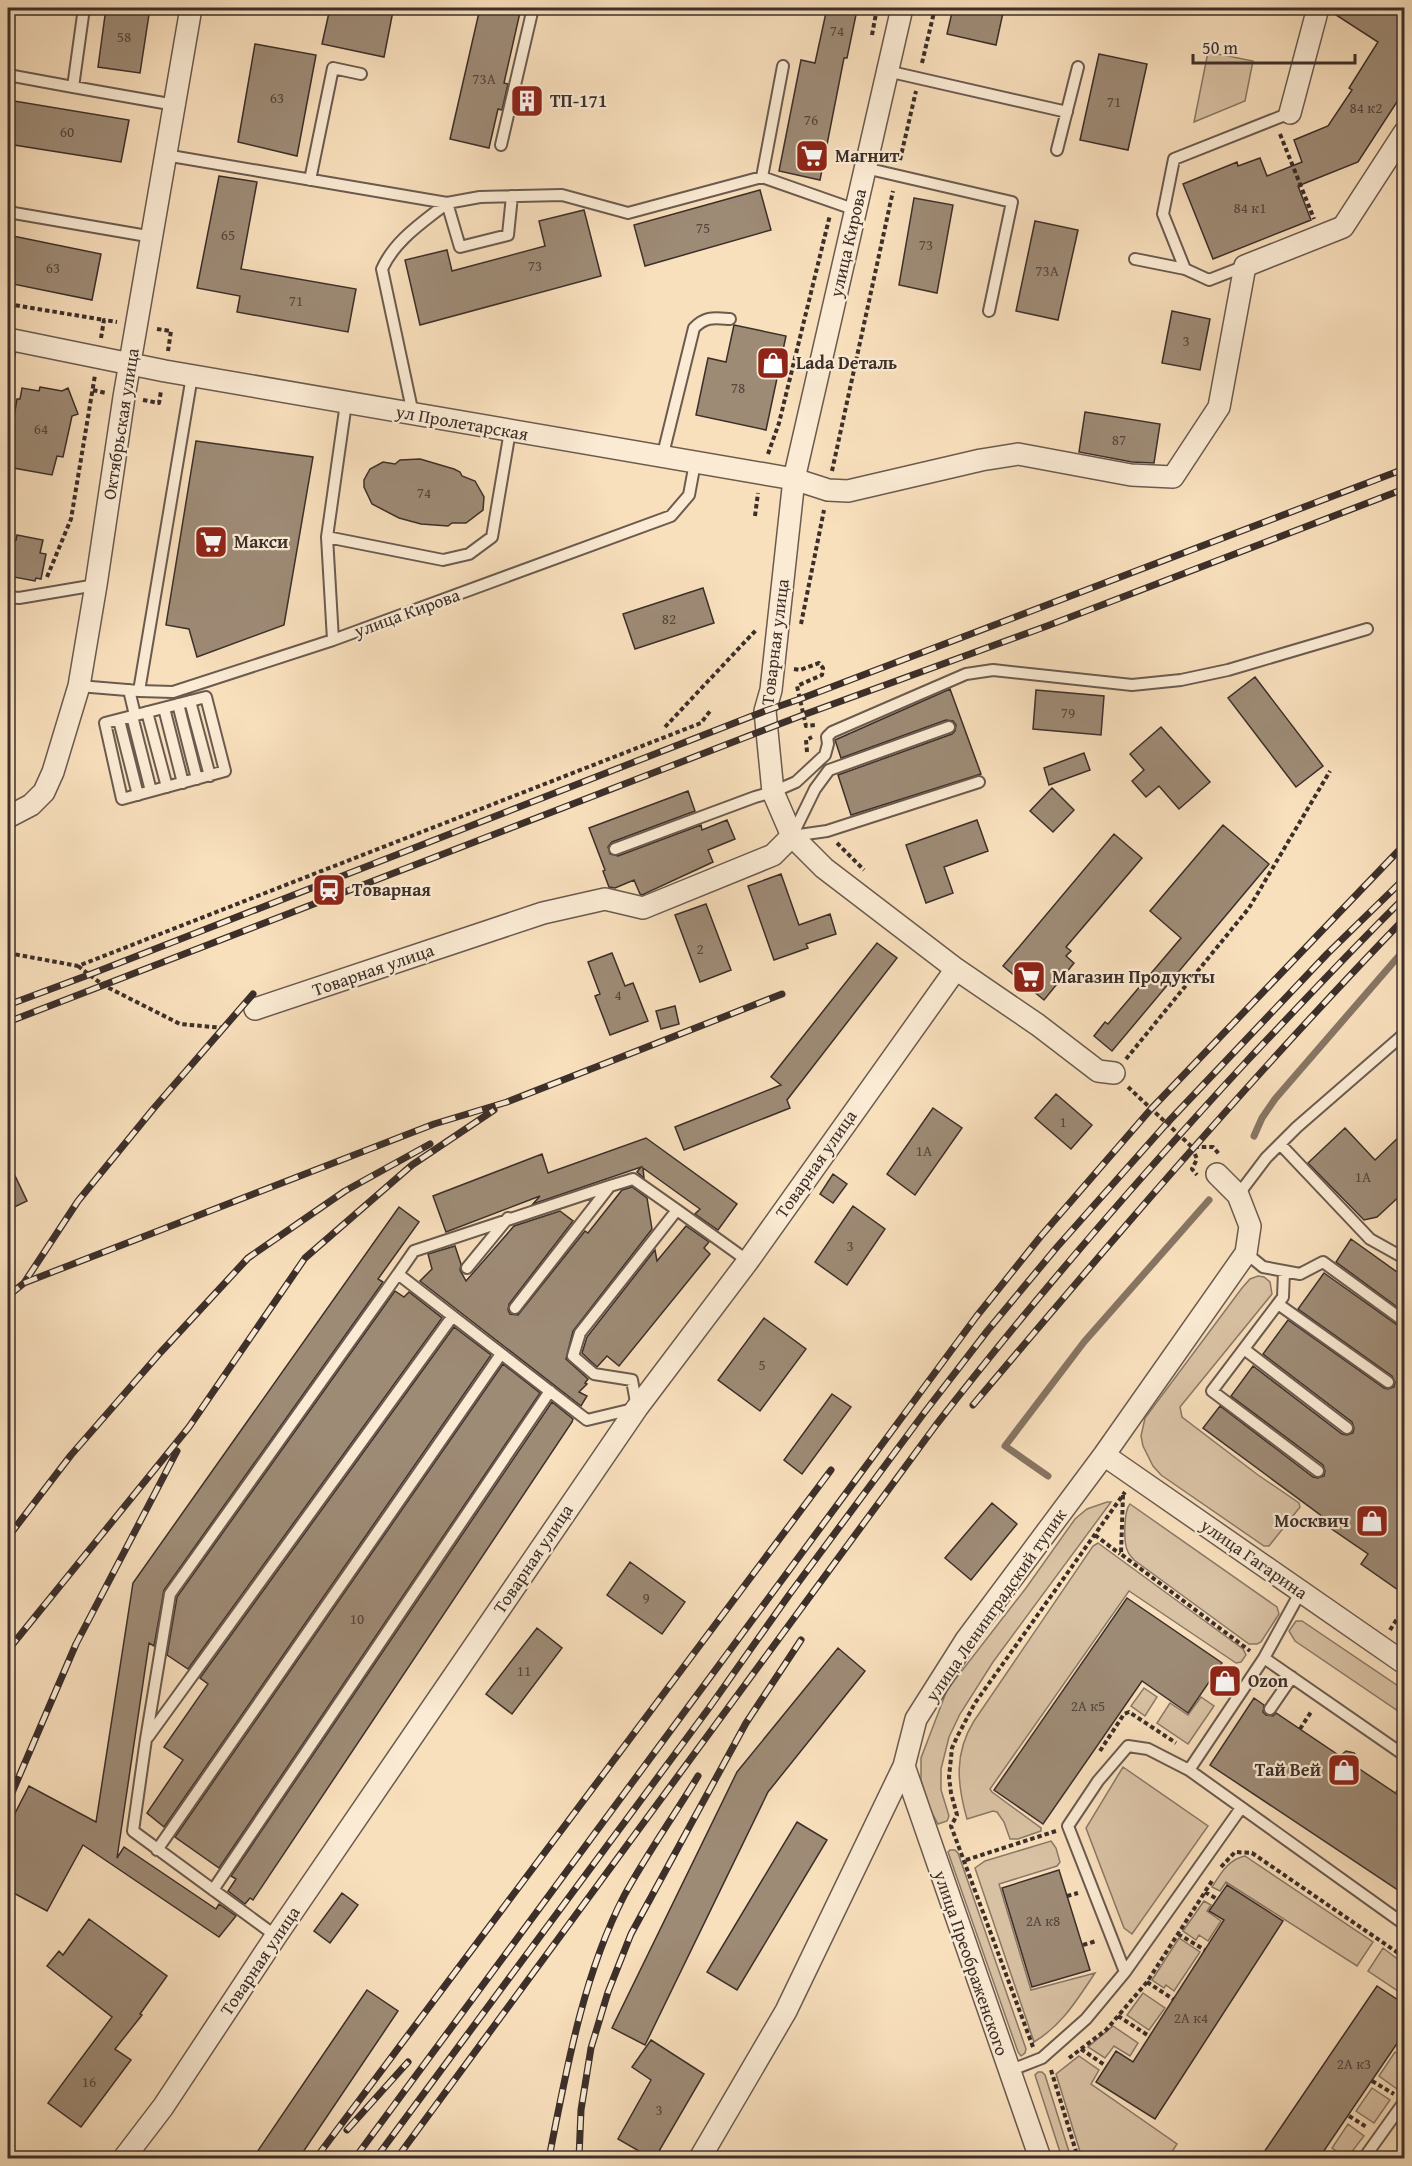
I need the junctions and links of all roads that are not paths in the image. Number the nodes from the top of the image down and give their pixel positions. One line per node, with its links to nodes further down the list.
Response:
1 (84, 8): 11 (lane)
2 (191, 8): 12 (street, Октябрьская улица)
3 (533, 8): 16 (lane)
4 (902, 8): 8 (street, улица Кирова)
5 (1318, 8): 14 (street)
6 (783, 66): 20 (lane)
7 (1078, 67): 13 (lane)
8 (887, 71): 13 (lane); 19 (street, улица Кирова)
9 (361, 74): 21 (lane)
10 (8, 75): 11 (lane)
11 (73, 87): 12 (lane)
12 (175, 105): 18 (street, Октябрьская улица)
13 (1067, 112): 17 (lane)
14 (1282, 116): 29 (lane)
15 (1404, 132): 28 (street)
16 (501, 145)
17 (1058, 150)
18 (165, 155): 21 (lane); 26 (street, Октябрьская улица)
19 (866, 168): 24 (street, улица Кирова); 30 (lane)
20 (762, 177): 22 (lane); 24 (lane)
21 (310, 180): 23 (lane)
22 (512, 196): 23 (lane); 23 (lane)
23 (447, 203): 36 (lane)
24 (856, 210): 40 (street, улица Кирова)
25 (8, 212): 26 (lane)
26 (153, 237): 33 (street, Октябрьская улица)
27 (1135, 259): 29 (lane)
28 (1245, 266): 29 (lane); 40 (street, ул Пролетарская)
29 (1185, 269)
30 (989, 311)
31 (730, 319): 38 (lane)
32 (9, 346): 33 (street, ул Пролетарская)
33 (130, 364): 34 (street, ул Пролетарская); 42 (street, Октябрьская улица)
34 (192, 376): 35 (street, ул Пролетарская); 47 (lane)
35 (345, 403): 36 (street, ул Пролетарская); 41 (lane)
36 (413, 414): 37 (street, ул Пролетарская)
37 (510, 431): 38 (street, ул Пролетарская); 41 (lane)
38 (662, 458): 39 (street, ул Пролетарская)
39 (695, 464): 40 (street, ул Пролетарская); 45 (lane, улица Кирова)
40 (794, 479): 62 (street, Товарная улица)
41 (327, 537): 45 (lane)
42 (96, 585): 43 (lane); 46 (street, Октябрьская улица)
43 (8, 597)
44 (1367, 629): 62 (lane)
45 (333, 640): 48 (lane, улица Кирова)
46 (79, 686): 47 (lane, улица Кирова); 64 (street, Октябрьская улица)
47 (134, 691): 48 (lane, улица Кирова); 53 (lane)
48 (173, 692): 50 (lane)
49 (190, 701): 50 (lane); 56 (lane); 56 (lane)
50 (177, 704): 51 (lane); 57 (lane)
51 (164, 708): 52 (lane); 59 (lane)
52 (147, 712): 53 (lane); 60 (lane)
53 (133, 715): 54 (lane); 61 (lane)
54 (118, 720): 63 (lane); 63 (lane)
55 (949, 727): 65 (lane)
56 (210, 776): 57 (lane)
57 (197, 779): 59 (lane)
58 (979, 782): 65 (lane)
59 (183, 783): 60 (lane)
60 (167, 787): 61 (lane)
61 (151, 791): 63 (lane)
62 (773, 792): 65 (street, Товарная улица); 66 (lane)
63 (138, 795)
64 (8, 817)
65 (792, 836): 67 (street, Товарная улица); 68 (street, Товарная улица)
66 (615, 849)
67 (956, 969): 70 (street, Товарная улица); 79 (street, Товарная улица)
68 (255, 1009)
69 (1404, 1034): 71 (lane)
70 (1114, 1073)
71 (1280, 1144): 74 (lane); 78 (lane)
72 (1217, 1174): 74 (street, улица Ленинградский тупик)
73 (610, 1186): 75 (lane); 76 (lane); 84 (lane)
74 (1238, 1195): 77 (street, улица Ленинградский тупик)
75 (677, 1210): 79 (lane); 91 (lane)
76 (508, 1218): 80 (lane); 82 (lane)
77 (1246, 1253): 81 (lane); 93 (street, улица Ленинградский тупик)
78 (1404, 1258)
79 (748, 1260): 91 (street, Товарная улица)
80 (467, 1268)
81 (1284, 1271): 83 (lane); 86 (lane)
82 (398, 1275): 85 (lane); 100 (lane)
83 (1278, 1304): 87 (lane); 89 (lane)
84 (515, 1308)
85 (452, 1317): 88 (lane); 100 (lane)
86 (1404, 1321)
87 (1244, 1349): 92 (lane); 94 (lane)
88 (501, 1354): 90 (lane); 105 (lane)
89 (1388, 1382)
90 (550, 1391): 91 (lane); 106 (lane)
91 (637, 1408): 108 (street, Товарная улица)
92 (1347, 1428)
93 (1104, 1455): 95 (street, улица Гагарина); 102 (street, улица Ленинградский тупик)
94 (1318, 1472)
95 (1301, 1591): 96 (lane); 97 (street, улица Гагарина)
96 (1259, 1657): 98 (lane); 103 (lane)
97 (1404, 1663)
98 (1292, 1677): 99 (lane); 101 (lane)
99 (1270, 1709)
100 (146, 1739): 105 (lane)
101 (1404, 1755)
102 (904, 1766): 110 (street, улица Преображенского); 113 (street, улица Ленинградский тупик)
103 (1189, 1770): 104 (lane); 109 (lane)
104 (1241, 1808): 107 (lane); 109 (lane)
105 (157, 1850): 106 (lane)
106 (213, 1890): 108 (lane)
107 (1404, 1924)
108 (276, 1936): 112 (street, Товарная улица)
109 (1125, 1972): 110 (lane)
110 (1009, 2071): 114 (street, улица Преображенского)
111 (1401, 2099): 115 (lane)
112 (124, 2158)
113 (700, 2158)
114 (1040, 2158)
115 (1364, 2158)

